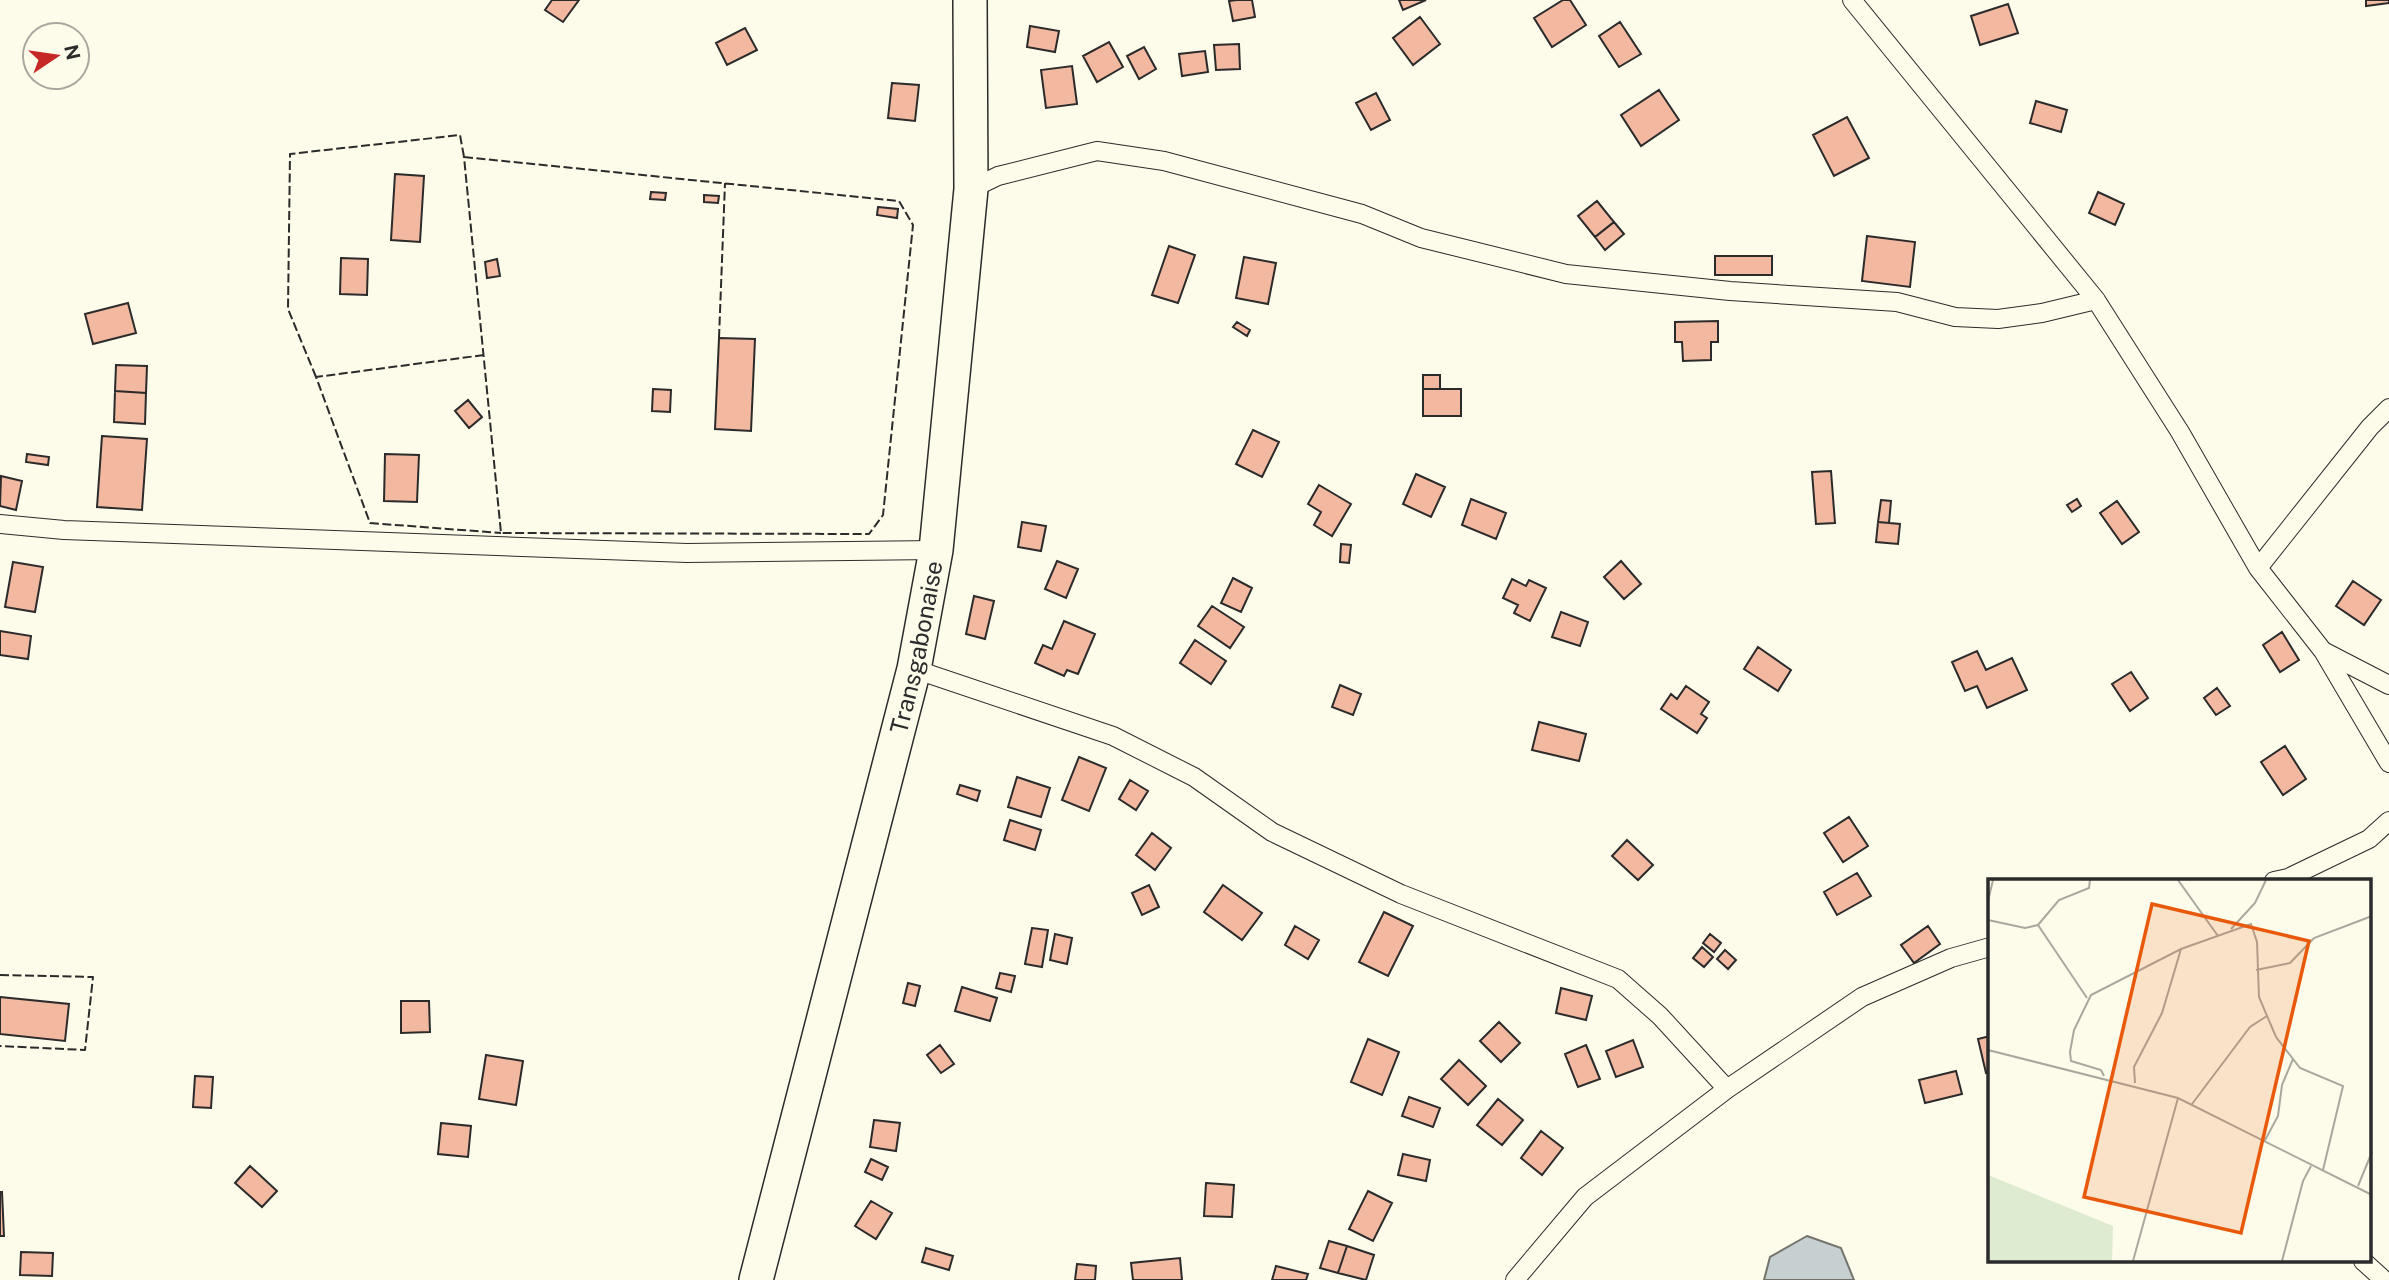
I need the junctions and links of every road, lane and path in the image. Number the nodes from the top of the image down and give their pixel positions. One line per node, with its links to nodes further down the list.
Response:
1 (970, 0): 3 (highway, Transgabonaise)
2 (1852, 0): 4 (street)
3 (971, 189): 4 (street); 7 (highway, Transgabonaise)
4 (2096, 300): 8 (street)
5 (2389, 408): 8 (street)
6 (0, 524): 7 (street)
7 (936, 550): 10 (highway, Transgabonaise)
8 (2258, 568): 9 (street)
9 (2323, 652): 11 (street); 12 (street)
10 (914, 669): 16 (street); 18 (highway, Transgabonaise)
11 (2389, 685)
12 (2389, 763)
13 (2389, 821): 14 (street)
14 (2283, 879)
15 (1988, 948): 16 (street)
16 (1727, 1089): 19 (street)
17 (2364, 1262): 20 (street)
18 (756, 1280)
19 (1515, 1280)
20 (2384, 1280)

